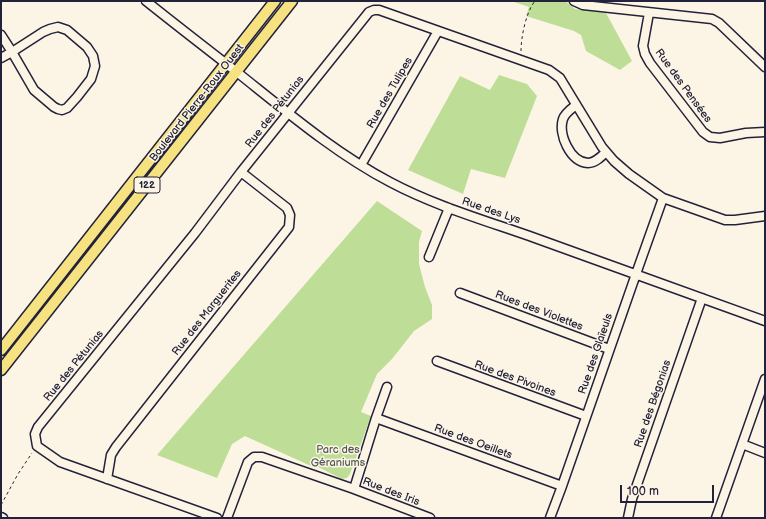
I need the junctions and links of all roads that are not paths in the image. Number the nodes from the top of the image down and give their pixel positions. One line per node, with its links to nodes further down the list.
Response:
1 (275, 1): 10 (main road, Boulevard Pierre-Roux Ouest / 122)
2 (292, 1): 12 (main road, Boulevard Pierre-Roux Ouest / 122)
3 (574, 1): 5 (street)
4 (149, 2): 10 (street, Rue des Lys)
5 (649, 13): 11 (street); 15 (street, Rue des Pensées)
6 (438, 31): 13 (street, Rue des Pétunias); 14 (street, Rue des Pétunias); 17 (street, Rue des Tulipes)
7 (1, 35): 8 (street)
8 (12, 52): 8 (street); 9 (street)
9 (1, 58)
10 (225, 64): 12 (street, Rue des Lys); 28 (main road, Boulevard Pierre-Roux Ouest / 122)
11 (765, 67)
12 (236, 72): 14 (street, Rue des Lys); 30 (main road, Boulevard Pierre-Roux Ouest / 122)
13 (576, 105): 16 (street, Rue des Pétunias); 16 (street)
14 (288, 114): 17 (street, Rue des Lys); 18 (street, Rue des Pétunias)
15 (765, 132)
16 (606, 152): 19 (street, Rue des Pétunias)
17 (361, 165): 20 (street, Rue des Lys)
18 (241, 172): 37 (street, Rue des Marguerites); 37 (street, Rue des Pétunias)
19 (664, 198): 21 (street, Rue des Pétunias); 23 (street, Rue des Glaïeuls)
20 (449, 208): 22 (street); 23 (street, Rue des Lys)
21 (765, 216)
22 (429, 257)
23 (636, 274): 25 (street, Rue des Lys); 27 (street, Rue des Glaïeuls)
24 (460, 293): 27 (street, Rues des Violettes)
25 (702, 298): 26 (street, Rue des Lys); 44 (street, Rue des Bégonias)
26 (765, 321)
27 (609, 349): 33 (street, Rue des Glaïeuls)
28 (1, 350)
29 (437, 361): 33 (street, Rue des Pivoines)
30 (1, 370)
31 (765, 379): 35 (street)
32 (387, 387): 34 (street)
33 (586, 416): 38 (street, Rue des Glaïeuls)
34 (376, 418): 38 (street, Rue des Oeillets); 39 (street)
35 (742, 444): 36 (street); 45 (street)
36 (765, 453)
37 (107, 479): 40 (street)
38 (562, 486): 43 (street, Rue des Glaïeuls)
39 (354, 489): 41 (street, Rue des Iris); 42 (street, Rue des Iris)
40 (217, 518)
41 (227, 518)
42 (430, 518)
43 (550, 518)
44 (628, 518)
45 (716, 518)

